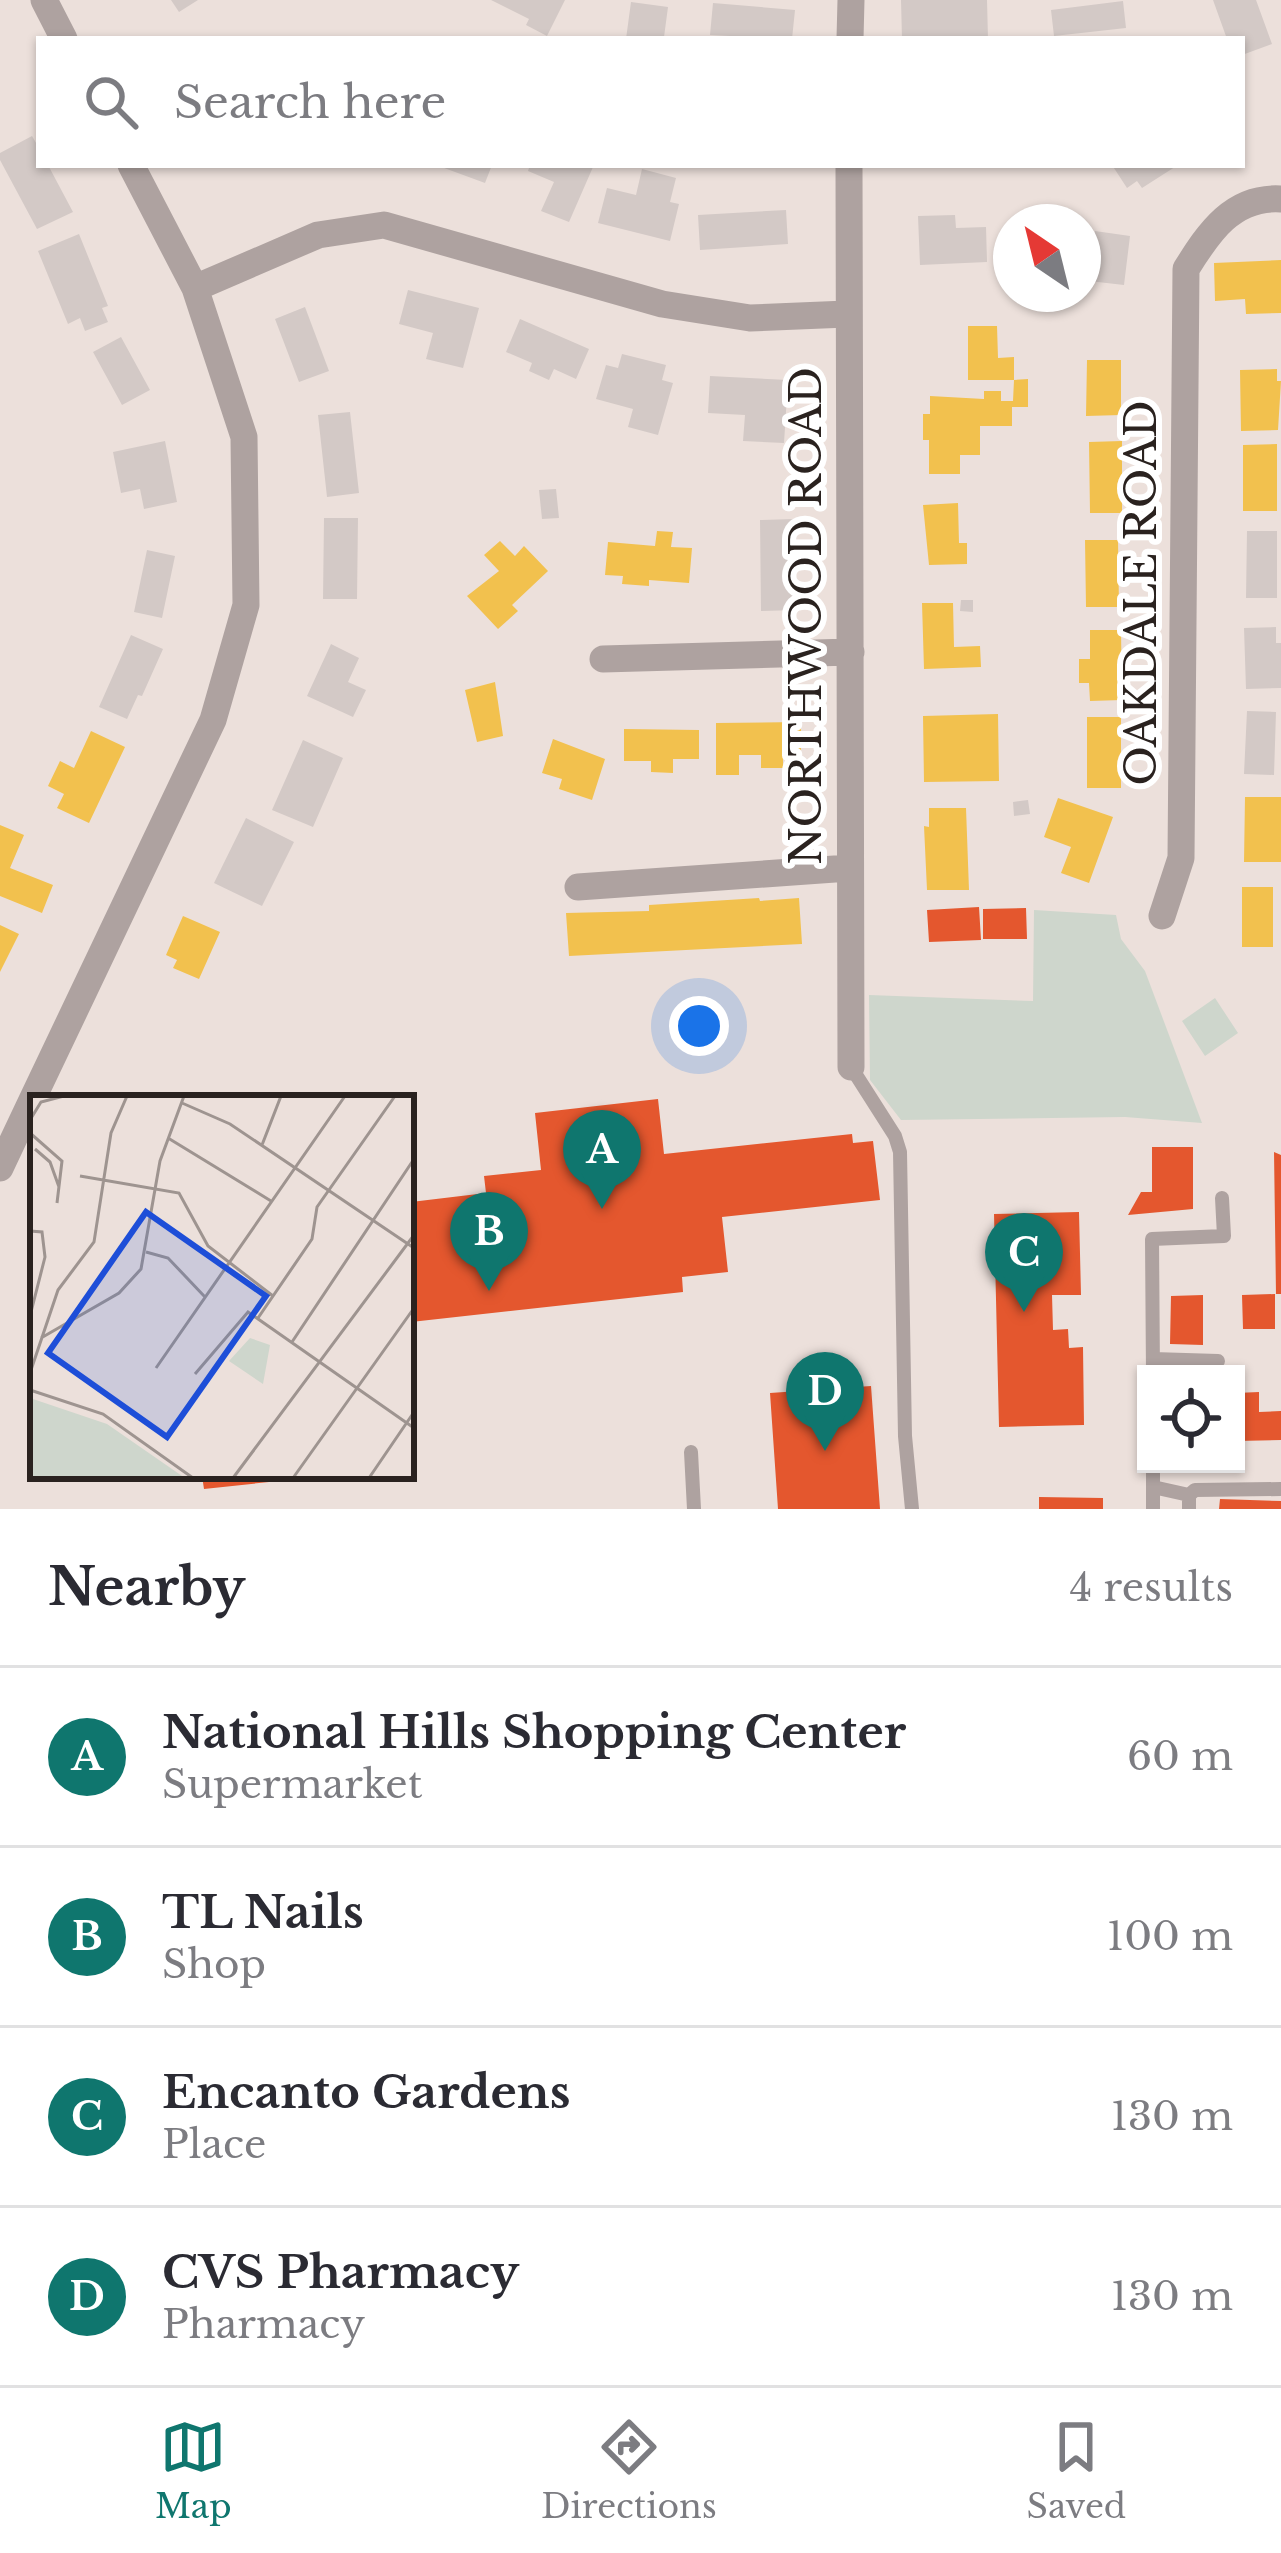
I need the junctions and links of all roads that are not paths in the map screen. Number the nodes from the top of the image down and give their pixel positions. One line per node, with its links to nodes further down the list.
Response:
1 (44, 0): 3 (street)
2 (851, 0): 4 (street)
3 (62, 36)
4 (850, 36)
5 (133, 168): 8 (street)
6 (849, 168): 9 (street, NORTHWOOD ROAD)
7 (1281, 199): 14 (street, OAKDALE ROAD)
8 (196, 288): 9 (street); 16 (street)
9 (847, 314): 10 (street, NORTHWOOD ROAD)
10 (851, 652): 11 (street); 12 (street, NORTHWOOD ROAD)
11 (602, 659)
12 (849, 868): 13 (street); 15 (street, NORTHWOOD ROAD)
13 (578, 886)
14 (1162, 916)
15 (851, 1067): 29 (lane)
16 (34, 1095)
17 (30, 1104): 18 (street)
18 (0, 1168)
19 (1222, 1198): 21 (lane)
20 (1218, 1360): 22 (lane)
21 (1153, 1365)
22 (1164, 1365)
23 (691, 1452): 28 (lane)
24 (1154, 1473): 25 (lane)
25 (1153, 1487): 27 (lane); 30 (lane)
26 (1281, 1489): 27 (lane)
27 (1189, 1502)
28 (694, 1509)
29 (911, 1509)
30 (1153, 1509)

